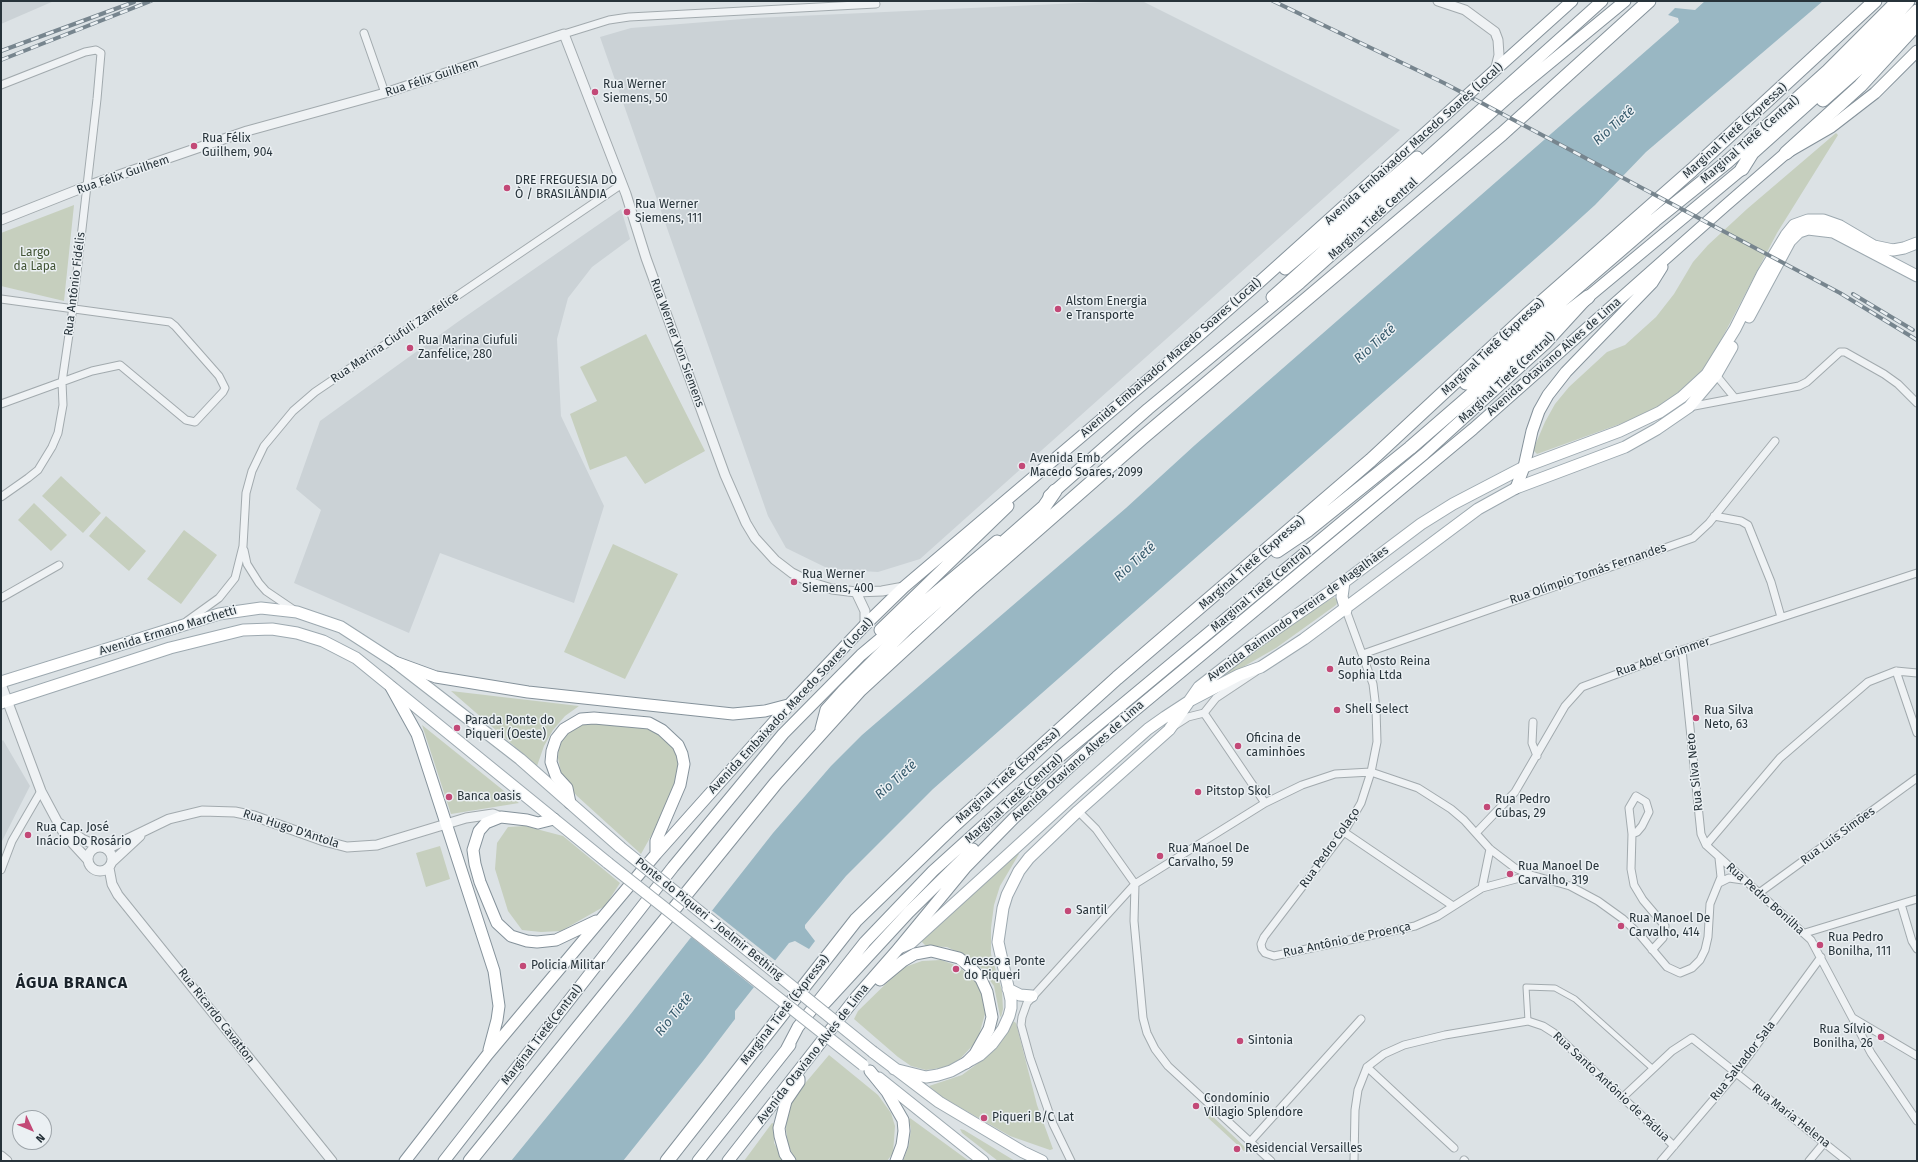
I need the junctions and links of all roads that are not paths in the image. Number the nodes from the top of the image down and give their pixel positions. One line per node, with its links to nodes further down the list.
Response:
1 (1438, 1): 15 (street)
2 (1572, 1): 15 (main road, Avenida Embaixador Macedo Soares (Local))
3 (1602, 1): 17 (main road)
4 (1625, 1): 17 (main road)
5 (1649, 1): 76 (highway)
6 (1875, 1): 40 (highway, Marginal Tietê (Expressa))
7 (1898, 1): 40 (highway, Marginal Tietê (Central))
8 (1908, 1): 21 (highway)
9 (876, 4): 13 (street, Rua Félix Guilhem)
10 (1917, 11): 21 (highway)
11 (1917, 24): 20 (highway)
12 (364, 33): 18 (street)
13 (564, 34): 18 (street, Rua Félix Guilhem); 22 (street, Rua Werner Von Siemens)
14 (1917, 51): 20 (main road, Avenida Otaviano Alves de Lima)
15 (1495, 71): 29 (main road, Avenida Embaixador Macedo Soares (Local))
16 (1, 84): 23 (street, Rua Antônio Fidélis)
17 (1509, 91): 19 (main road); 33 (main road, Margina Tietê Central)
18 (385, 93): 23 (street, Rua Félix Guilhem)
19 (1454, 133): 29 (main road); 33 (main road)
20 (1786, 153): 27 (main road, Avenida Otaviano Alves de Lima)
21 (1742, 169): 30 (main road, Marginal Tietê (Central))
22 (622, 184): 48 (street, Rua Marina Ciufuli Zanfelice); 54 (street, Rua Werner Von Siemens)
23 (87, 186): 24 (street, Rua Félix Guilhem); 32 (street, Rua Antônio Fidélis)
24 (1, 220)
25 (1917, 244): 26 (main road, Avenida Raimundo Pereira de Magalhães)
26 (1890, 257): 28 (main road); 34 (main road, Avenida Raimundo Pereira de Magalhães); 42 (main road, Avenida Raimundo Pereira de Magalhães)
27 (1667, 258): 42 (main road); 88 (main road, Avenida Otaviano Alves de Lima)
28 (1917, 276)
29 (1254, 287): 43 (main road, Avenida Embaixador Macedo Soares (Local))
30 (1588, 297): 50 (highway); 128 (main road, Marginal Tietê (Central))
31 (1, 299): 32 (street)
32 (73, 307): 35 (street, Rua Antônio Fidélis); 35 (street)
33 (1231, 340): 45 (main road)
34 (1716, 375): 36 (street); 39 (main road, Avenida Raimundo Pereira de Magalhães)
35 (62, 382): 38 (street); 46 (street, Rua Antônio Fidélis)
36 (1734, 397): 37 (street); 39 (street)
37 (1917, 403)
38 (1, 404)
39 (1689, 407): 44 (main road, Avenida Raimundo Pereira de Magalhães)
40 (1428, 408): 50 (highway, Marginal Tietê (Expressa))
41 (1775, 441): 47 (street, Rua Olímpio Tomás Fernandes)
42 (1524, 467): 44 (main road); 52 (main road, Avenida Raimundo Pereira de Magalhães)
43 (1028, 482): 53 (main road, Avenida Embaixador Macedo Soares (Local)); 65 (main road)
44 (1516, 488): 56 (main road, Avenida Raimundo Pereira de Magalhães)
45 (1055, 491): 65 (main road); 76 (highway)
46 (1, 497)
47 (1714, 516): 58 (street); 62 (street, Rua Olímpio Tomás Fernandes)
48 (243, 546): 57 (street, Rua Marina Ciufuli Zanfelice); 60 (street, Rua Marina Ciufuli Zanfelice)
49 (59, 565): 55 (street)
50 (1249, 566): 151 (highway, Marginal Tietê (Expressa))
51 (1917, 573): 58 (street, Rua Abel Grimmer)
52 (1344, 582): 56 (main road); 70 (main road, Avenida Raimundo Pereira de Magalhães)
53 (904, 587): 54 (street, Rua Werner Von Siemens); 59 (main road, Avenida Embaixador Macedo Soares (Local))
54 (856, 592): 59 (street)
55 (1, 598)
56 (1346, 610): 62 (street, Rua Pedro Colaço); 64 (main road, Avenida Raimundo Pereira de Magalhães)
57 (297, 612): 60 (main road, Avenida Ermano Marchetti); 63 (main road, Avenida Ermano Marchetti)
58 (1781, 617): 61 (street, Rua Abel Grimmer)
59 (865, 625): 72 (main road, Avenida Embaixador Macedo Soares (Local))
60 (180, 627): 68 (main road, Avenida Ermano Marchetti)
61 (1682, 650): 78 (street, Rua Abel Grimmer); 96 (street, Rua Silva Neto)
62 (1363, 654): 79 (street, Rua Pedro Colaço)
63 (395, 662): 72 (main road); 84 (main road, Avenida Ermano Marchetti)
64 (1261, 667): 70 (main road, Avenida Raimundo Pereira de Magalhães); 73 (street)
65 (845, 670): 149 (main road, Marginal Tietê(Central))
66 (1896, 671): 67 (street); 77 (street); 96 (street)
67 (1917, 673)
68 (1, 683): 71 (street)
69 (390, 687): 71 (main road, Avenida Ermano Marchetti); 89 (main road, Avenida Ermano Marchetti); 91 (main road)
70 (1190, 700): 75 (main road); 81 (main road, Avenida Otaviano Alves de Lima)
71 (4, 702): 82 (street)
72 (789, 705): 100 (main road, Avenida Embaixador Macedo Soares (Local))
73 (1204, 713): 75 (street); 85 (street)
74 (1533, 722): 78 (street)
75 (1169, 730): 83 (main road)
76 (821, 732): 150 (highway)
77 (1917, 734)
78 (1537, 756): 94 (street, Rua Abel Grimmer)
79 (1371, 772): 85 (street); 93 (street, Rua Pedro Colaço); 94 (street)
80 (1917, 778): 111 (street, Rua Luís Simões)
81 (1079, 790): 83 (main road); 118 (main road, Avenida Otaviano Alves de Lima)
82 (42, 791): 90 (street); 105 (street)
83 (1089, 801): 86 (main road)
84 (570, 803): 97 (main road, Avenida Ermano Marchetti); 100 (main road)
85 (1265, 803): 109 (street)
86 (1078, 811): 109 (street); 122 (main road)
87 (501, 817): 89 (main road); 91 (street, Rua Hugo D'Antola); 115 (main road)
88 (1014, 818): 118 (main road, Avenida Otaviano Alves de Lima); 129 (main road)
89 (554, 819): 103 (main road, Avenida Ermano Marchetti)
90 (56, 821): 98 (street); 102 (street)
91 (446, 824): 92 (street, Rua Hugo D'Antola); 130 (main road)
92 (150, 827): 98 (street, Rua Hugo D'Antola); 104 (street, Rua Hugo D'Antola)
93 (1344, 832): 114 (street); 117 (street, Rua Pedro Colaço)
94 (1476, 833): 99 (street)
95 (1632, 834): 95 (street); 120 (street)
96 (1706, 845): 101 (street, Rua Pedro Bonilha)
97 (620, 847): 136 (main road, Ponte do Piqueri - Joelmir Bething, bridge)
98 (103, 848): 102 (street); 104 (street)
99 (1490, 849): 106 (street); 110 (street)
100 (656, 854): 115 (main road, Avenida Embaixador Macedo Soares (Local))
101 (1719, 858): 107 (street, Rua Pedro Bonilha); 108 (street)
102 (87, 859): 104 (street)
103 (608, 863): 134 (main road, Ponte do Piqueri - Joelmir Bething, bridge)
104 (110, 865): 147 (street, Rua Ricardo Cavatton)
105 (1, 870)
106 (1531, 875): 110 (street, Rua Antônio de Proença); 120 (street)
107 (1744, 880): 108 (street); 111 (street, Rua Pedro Bonilha)
108 (1719, 883): 120 (street)
109 (1135, 884): 124 (street); 141 (street)
110 (1482, 888): 114 (street, Rua Antônio de Proença)
111 (1759, 893): 116 (street, Rua Pedro Bonilha)
112 (1917, 899): 113 (street)
113 (1901, 904): 116 (street); 119 (street)
114 (1453, 906): 117 (street, Rua Antônio de Proença)
115 (600, 919): 130 (main road, Avenida Embaixador Macedo Soares (Local))
116 (1805, 933): 121 (street, Rua Pedro Bonilha)
117 (1264, 937)
118 (899, 948): 123 (main road, Avenida Otaviano Alves de Lima)
119 (1917, 949)
120 (1652, 950)
121 (1821, 957): 125 (street, Rua Pedro Bonilha); 138 (street, Rua Salvador Sala)
122 (1008, 989): 124 (main road); 132 (main road)
123 (857, 996): 132 (main road); 137 (main road, Avenida Otaviano Alves de Lima)
124 (1032, 996): 158 (street)
125 (1853, 1018): 131 (street); 140 (street, Rua Pedro Bonilha)
126 (1361, 1019): 141 (street)
127 (1528, 1021): 133 (street); 135 (street); 139 (street, Rua Santo Antônio de Pádua)
128 (798, 1027): 129 (main road, Avenida Otaviano Alves de Lima)
129 (786, 1050): 152 (main road)
130 (488, 1054): 148 (main road, Avenida Embaixador Macedo Soares (Local))
131 (1917, 1056)
132 (966, 1063): 136 (main road)
133 (1367, 1067): 144 (street); 160 (street)
134 (866, 1068): 155 (main road); 156 (main road)
135 (1652, 1068): 138 (street, Rua Maria Helena); 139 (street)
136 (894, 1069): 157 (main road, Ponte do Piqueri - Joelmir Bething)
137 (800, 1070): 153 (main road, Avenida Otaviano Alves de Lima); 154 (main road)
138 (1736, 1073): 142 (street, Rua Maria Helena); 143 (street, Rua Salvador Sala)
139 (1622, 1098): 143 (street, Rua Santo Antônio de Pádua)
140 (1917, 1121)
141 (1250, 1142): 159 (street)
142 (1824, 1143): 162 (street); 163 (street, Rua Maria Helena)
143 (1674, 1146): 161 (street, Rua Salvador Sala)
144 (1454, 1148)
145 (1, 1156): 146 (street)
146 (7, 1161)
147 (332, 1161)
148 (405, 1161)
149 (444, 1161)
150 (470, 1161)
151 (667, 1161)
152 (698, 1161)
153 (728, 1161)
154 (790, 1161)
155 (896, 1161)
156 (983, 1161)
157 (1042, 1161)
158 (1071, 1161)
159 (1271, 1161)
160 (1354, 1161)
161 (1661, 1161)
162 (1809, 1161)
163 (1847, 1161)

